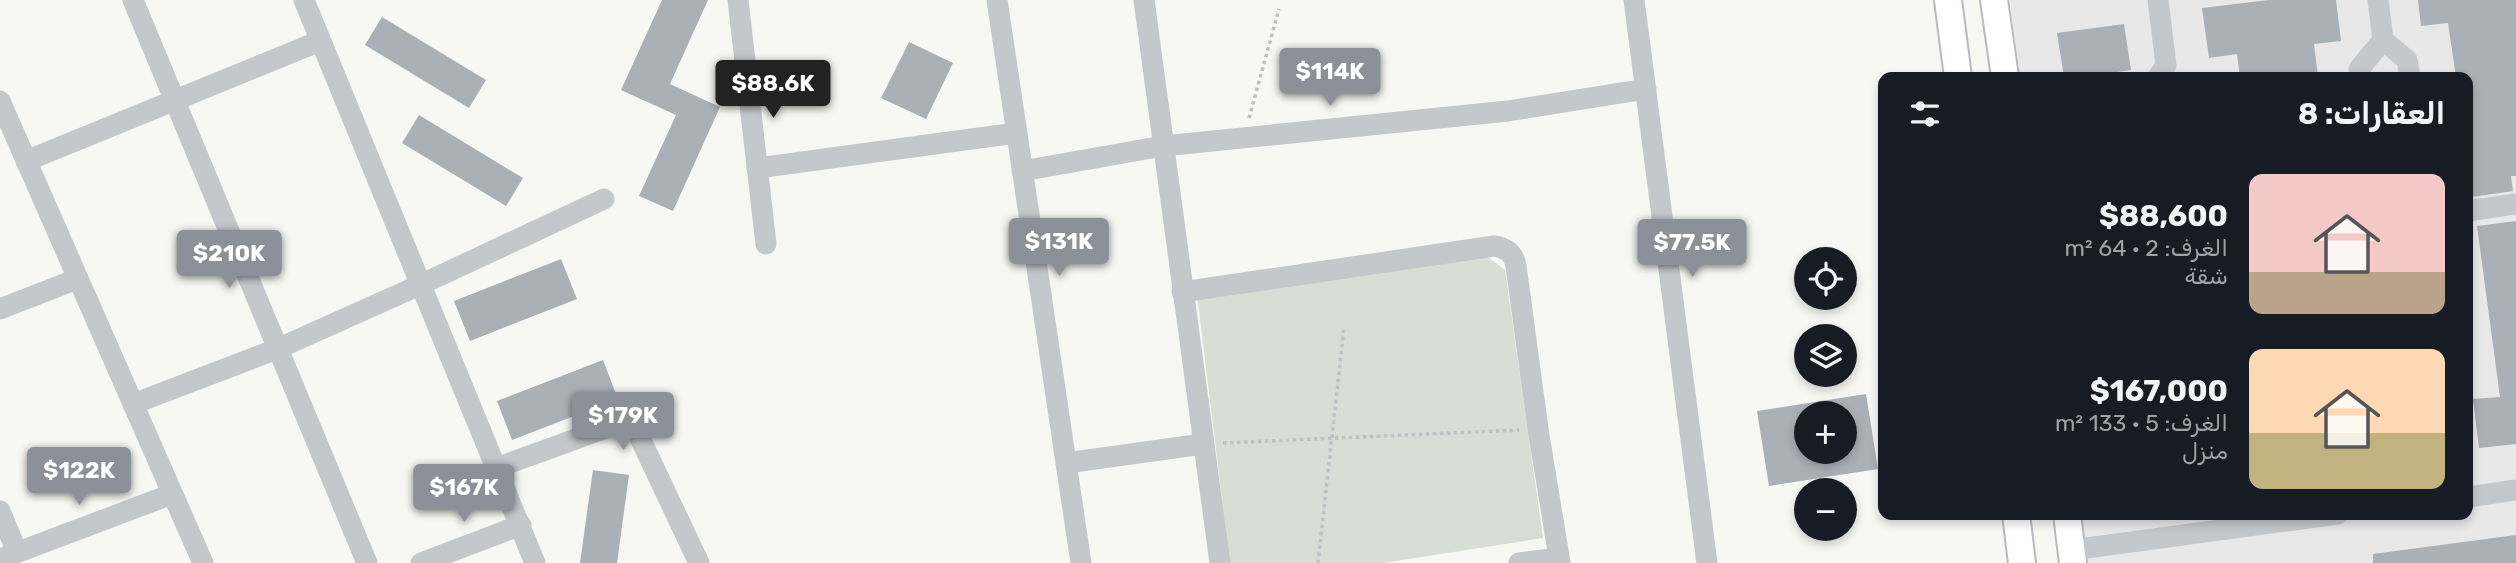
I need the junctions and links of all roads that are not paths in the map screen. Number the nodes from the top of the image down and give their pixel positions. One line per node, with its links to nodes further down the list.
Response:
1 (133, 0): 20 (street)
2 (304, 0): 12 (street)
3 (738, 0): 24 (street)
4 (996, 0): 21 (street)
5 (1144, 0): 22 (street)
6 (1634, 0): 18 (street)
7 (1948, 0): 13 (main road)
8 (1994, 0): 14 (main road)
9 (2158, 0): 15 (street)
10 (2378, 0): 11 (street)
11 (2383, 40): 16 (street); 17 (street)
12 (320, 41): 20 (street); 31 (street)
13 (1957, 72)
14 (2004, 72)
15 (2169, 72)
16 (2359, 72)
17 (2409, 72)
18 (1646, 89): 22 (street); 59 (street)
19 (0, 101): 23 (street)
20 (173, 101): 23 (street); 34 (street)
21 (1016, 133): 24 (street); 25 (street)
22 (1163, 146): 25 (street); 32 (street)
23 (26, 161): 30 (street)
24 (757, 168): 29 (street)
25 (1022, 171): 37 (street)
26 (604, 199): 31 (street)
27 (2516, 204): 28 (street)
28 (2473, 210)
29 (766, 244)
30 (77, 279): 33 (street); 35 (street)
31 (422, 284): 34 (street); 38 (street)
32 (1182, 292): 36 (street); 50 (street)
33 (0, 309)
34 (276, 349): 35 (street); 52 (street)
35 (133, 404): 40 (street)
36 (1203, 444): 37 (street); 57 (street)
37 (1066, 463): 56 (street)
38 (496, 468): 47 (street); 55 (street)
39 (2516, 491): 41 (street)
40 (172, 495): 48 (street); 51 (street)
41 (2473, 496)
42 (0, 511): 48 (street)
43 (2016, 520): 60 (main road)
44 (2068, 520): 49 (main road)
45 (2258, 520): 46 (street)
46 (2231, 522): 49 (street)
47 (522, 525): 53 (street); 54 (street)
48 (8, 555)
49 (2072, 557)
50 (1559, 560): 58 (street)
51 (203, 563)
52 (367, 563)
53 (421, 563)
54 (535, 563)
55 (698, 563)
56 (1081, 563)
57 (1220, 563)
58 (1519, 563)
59 (1707, 563)
60 (2022, 563)

